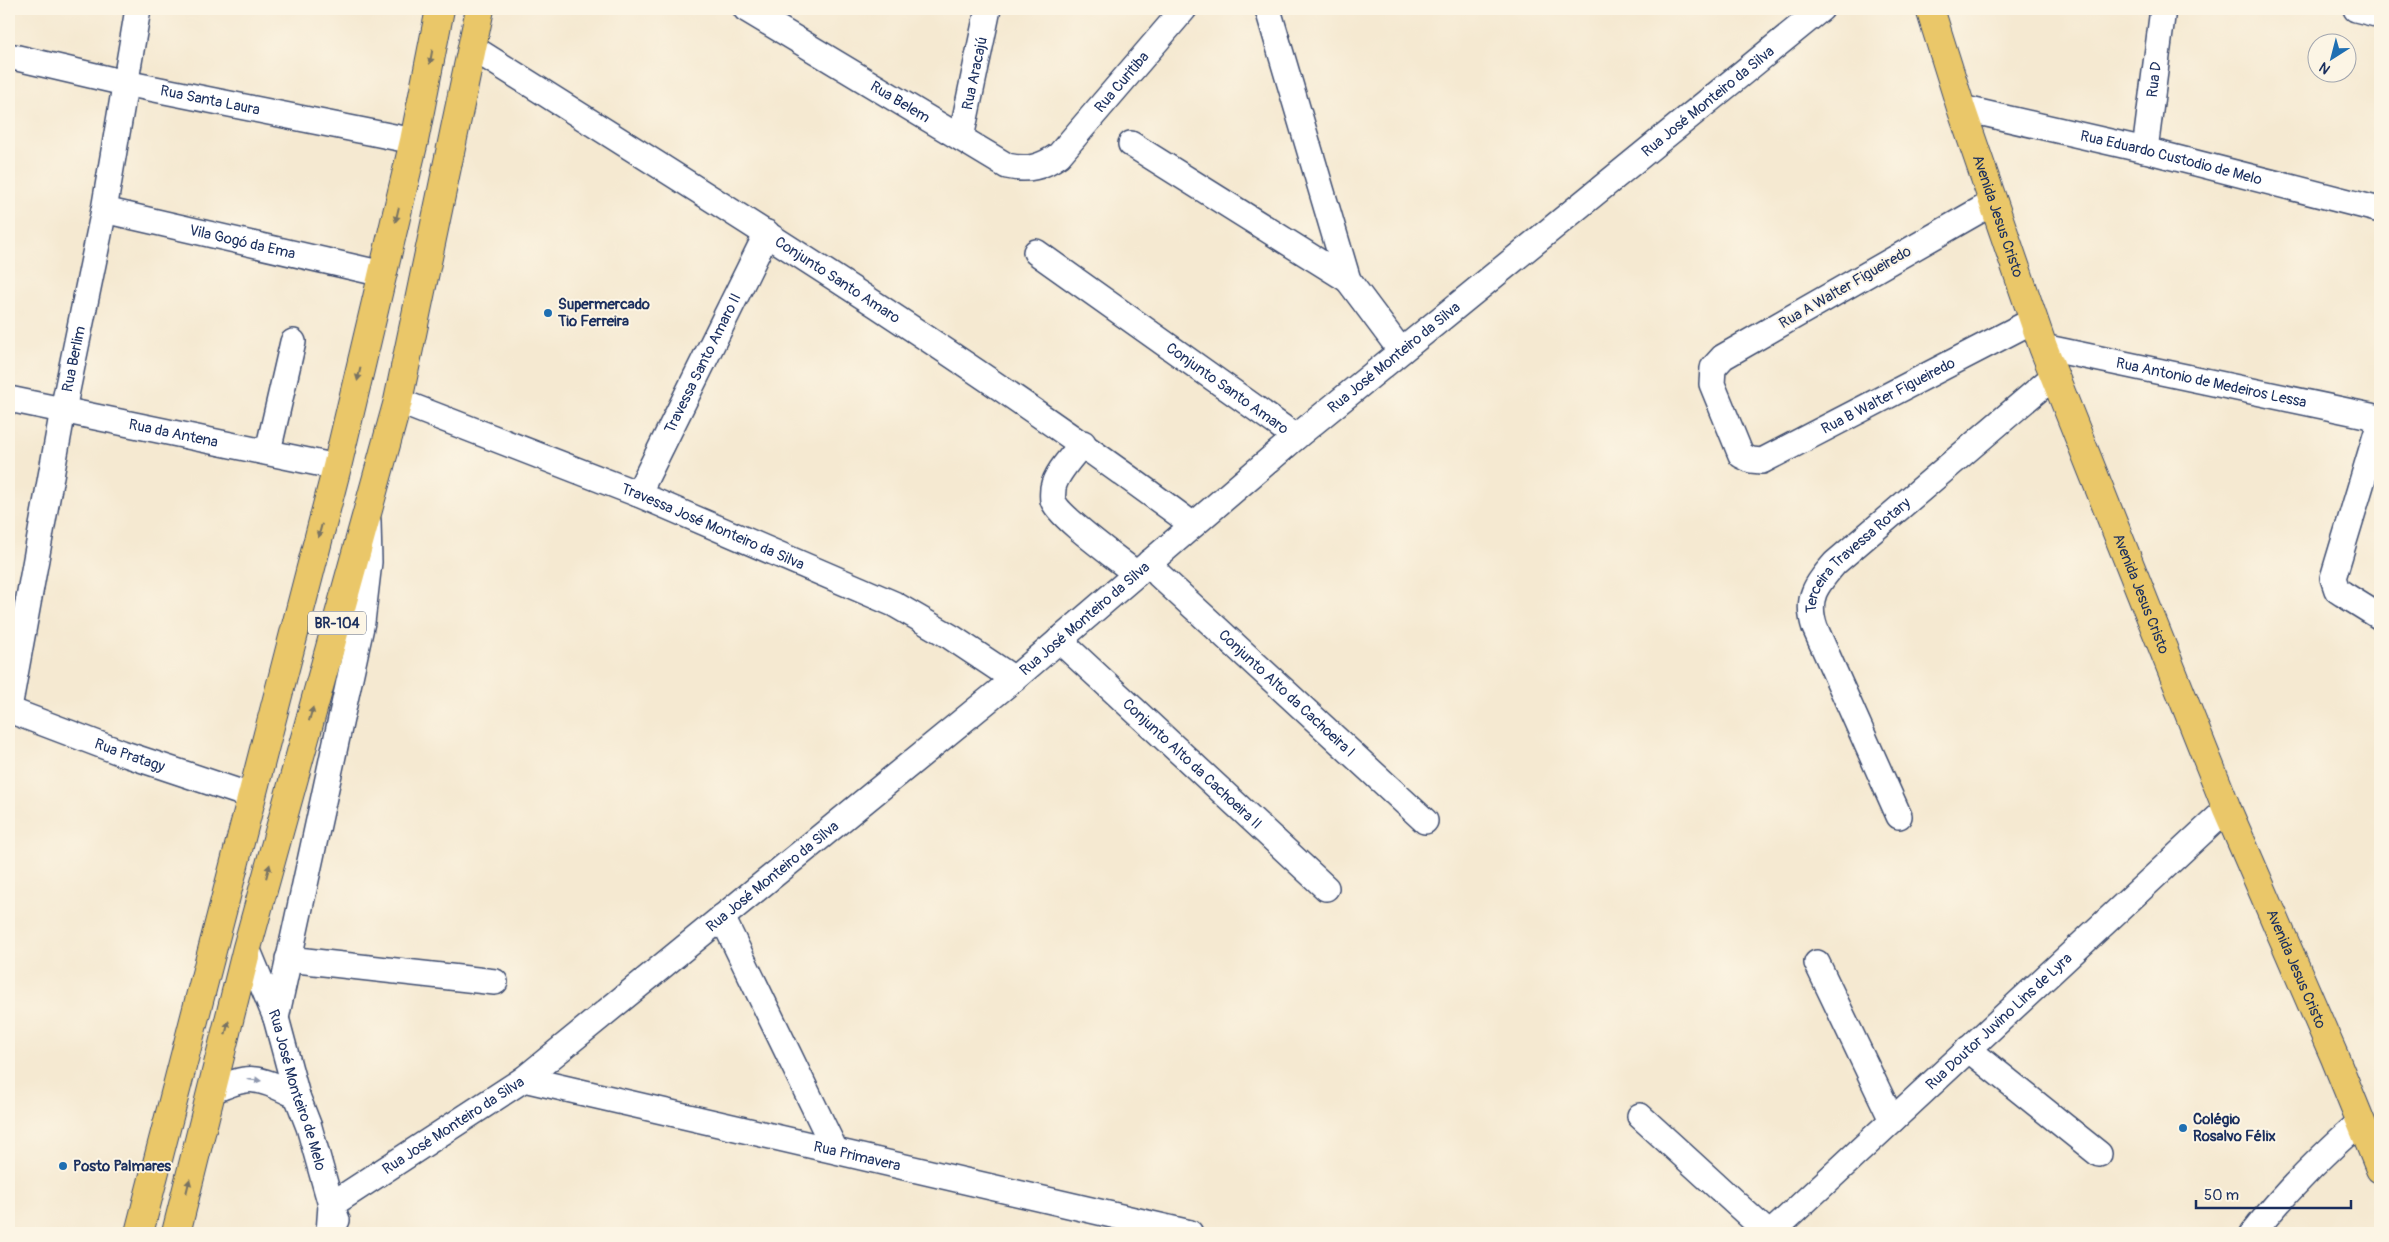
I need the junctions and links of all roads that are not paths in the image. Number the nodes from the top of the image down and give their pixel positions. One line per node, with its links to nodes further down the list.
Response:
1 (138, 9): 15 (street, Rua Berlim)
2 (440, 9): 18 (main road, BR-104, one-way to 18)
3 (480, 9): 13 (main road, BR-104)
4 (988, 9): 17 (street, Rua Aracajú)
5 (1184, 9): 21 (street, Rua Curitiba)
6 (1821, 9): 32 (street, Rua José Monteiro da Silva)
7 (1930, 9): 16 (main road, Avenida Jesus Cristo)
8 (2163, 9): 20 (street, Rua D)
9 (2356, 9): 12 (street)
10 (753, 11): 17 (street, Rua Belem)
11 (1269, 13): 28 (street)
12 (2380, 15)
13 (473, 48): 25 (street, Conjunto Santo Amaro); 35 (main road, BR-104)
14 (9, 56): 15 (street, Rua Santa Laura)
15 (125, 82): 18 (street, Rua Santa Laura); 23 (street, Rua Berlim)
16 (1962, 108): 20 (street, Rua Eduardo Custodio de Melo); 22 (main road, Avenida Jesus Cristo)
17 (961, 138): 21 (street, Rua Belem)
18 (414, 141): 27 (main road, BR-104, one-way to 27)
19 (1130, 144): 28 (street)
20 (2145, 150): 24 (street, Rua Eduardo Custodio de Melo)
21 (1059, 155)
22 (1994, 202): 29 (main road, Avenida Jesus Cristo); 41 (street, Rua A Walter Figueiredo)
23 (104, 210): 27 (street, Vila Gogó da Ema); 36 (street, Rua Berlim)
24 (2380, 210)
25 (768, 233): 39 (street, Conjunto Santo Amaro); 43 (street, Travessa Santo Amaro II)
26 (1036, 252): 38 (street, Conjunto Santo Amaro)
27 (383, 274): 42 (main road, BR-104, one-way to 42)
28 (1348, 280): 32 (street)
29 (2034, 320): 31 (main road, Avenida Jesus Cristo); 41 (street, Rua B Walter Figueiredo)
30 (293, 342): 40 (street)
31 (2043, 347): 33 (main road, Avenida Jesus Cristo); 37 (street, Rua Antonio de Medeiros Lessa)
32 (1401, 351): 38 (street, Rua José Monteiro da Silva)
33 (2054, 376): 52 (main road, Avenida Jesus Cristo); 53 (street, Terceira Travessa Rotary)
34 (9, 399): 36 (street, Rua da Antena)
35 (398, 401): 43 (street, Travessa José Monteiro da Silva); 44 (main road, BR-104)
36 (62, 410): 40 (street, Rua da Antena); 50 (street, Rua Berlim)
37 (2380, 420): 47 (street)
38 (1296, 437): 45 (street, Rua José Monteiro da Silva)
39 (1083, 443): 45 (street, Conjunto Santo Amaro); 46 (street, Conjunto Alto da Cachoeira I)
40 (268, 451): 42 (street, Rua da Antena)
41 (1741, 455)
42 (337, 466): 51 (main road, BR-104, one-way to 51)
43 (638, 494): 49 (street, Travessa José Monteiro da Silva)
44 (367, 514): 57 (main road, BR-104, one-way to 44); 58 (street)
45 (1193, 525): 46 (street, Rua José Monteiro da Silva)
46 (1143, 568): 48 (street, Rua José Monteiro da Silva); 54 (street, Conjunto Alto da Cachoeira I)
47 (2380, 617)
48 (1059, 640): 49 (street, Rua José Monteiro da Silva); 55 (street, Conjunto Alto da Cachoeira II)
49 (1014, 679): 56 (street, Rua José Monteiro da Silva)
50 (9, 709): 51 (street, Rua Pratagy)
51 (251, 796): 74 (main road, BR-104)
52 (2227, 809): 62 (street, Rua Doutor Juvino Lins de Lyra); 68 (main road, Avenida Jesus Cristo)
53 (1899, 816)
54 (1425, 821)
55 (1326, 888)
56 (722, 917): 63 (street, Rua José Monteiro da Silva); 69 (street)
57 (247, 948): 61 (street, Rua José Monteiro de Melo); 64 (main road, BR-104, one-way to 57)
58 (288, 959): 60 (street); 61 (street)
59 (1817, 963): 67 (street)
60 (495, 982)
61 (276, 1018): 65 (street, Rua José Monteiro de Melo)
62 (1968, 1049): 67 (street, Rua Doutor Juvino Lins de Lyra); 70 (street)
63 (524, 1079): 69 (street, Rua Primavera); 72 (street, Rua José Monteiro da Silva)
64 (211, 1092): 65 (street, one-way to 65); 75 (main road, BR-104, one-way to 64)
65 (297, 1096): 72 (street, Rua José Monteiro de Melo)
66 (1640, 1116): 79 (street)
67 (1892, 1120): 79 (street, Rua Doutor Juvino Lins de Lyra)
68 (2360, 1122): 71 (main road, Avenida Jesus Cristo); 80 (street)
69 (835, 1150): 73 (street, Rua Primavera)
70 (2099, 1154)
71 (2380, 1169)
72 (331, 1205): 76 (street); 77 (street, Rua José Monteiro de Melo)
73 (1151, 1228): 78 (street, Rua Primavera)
74 (139, 1233)
75 (176, 1233)
76 (329, 1233)
77 (344, 1233)
78 (1190, 1233)
79 (1770, 1233)
80 (2253, 1233)

